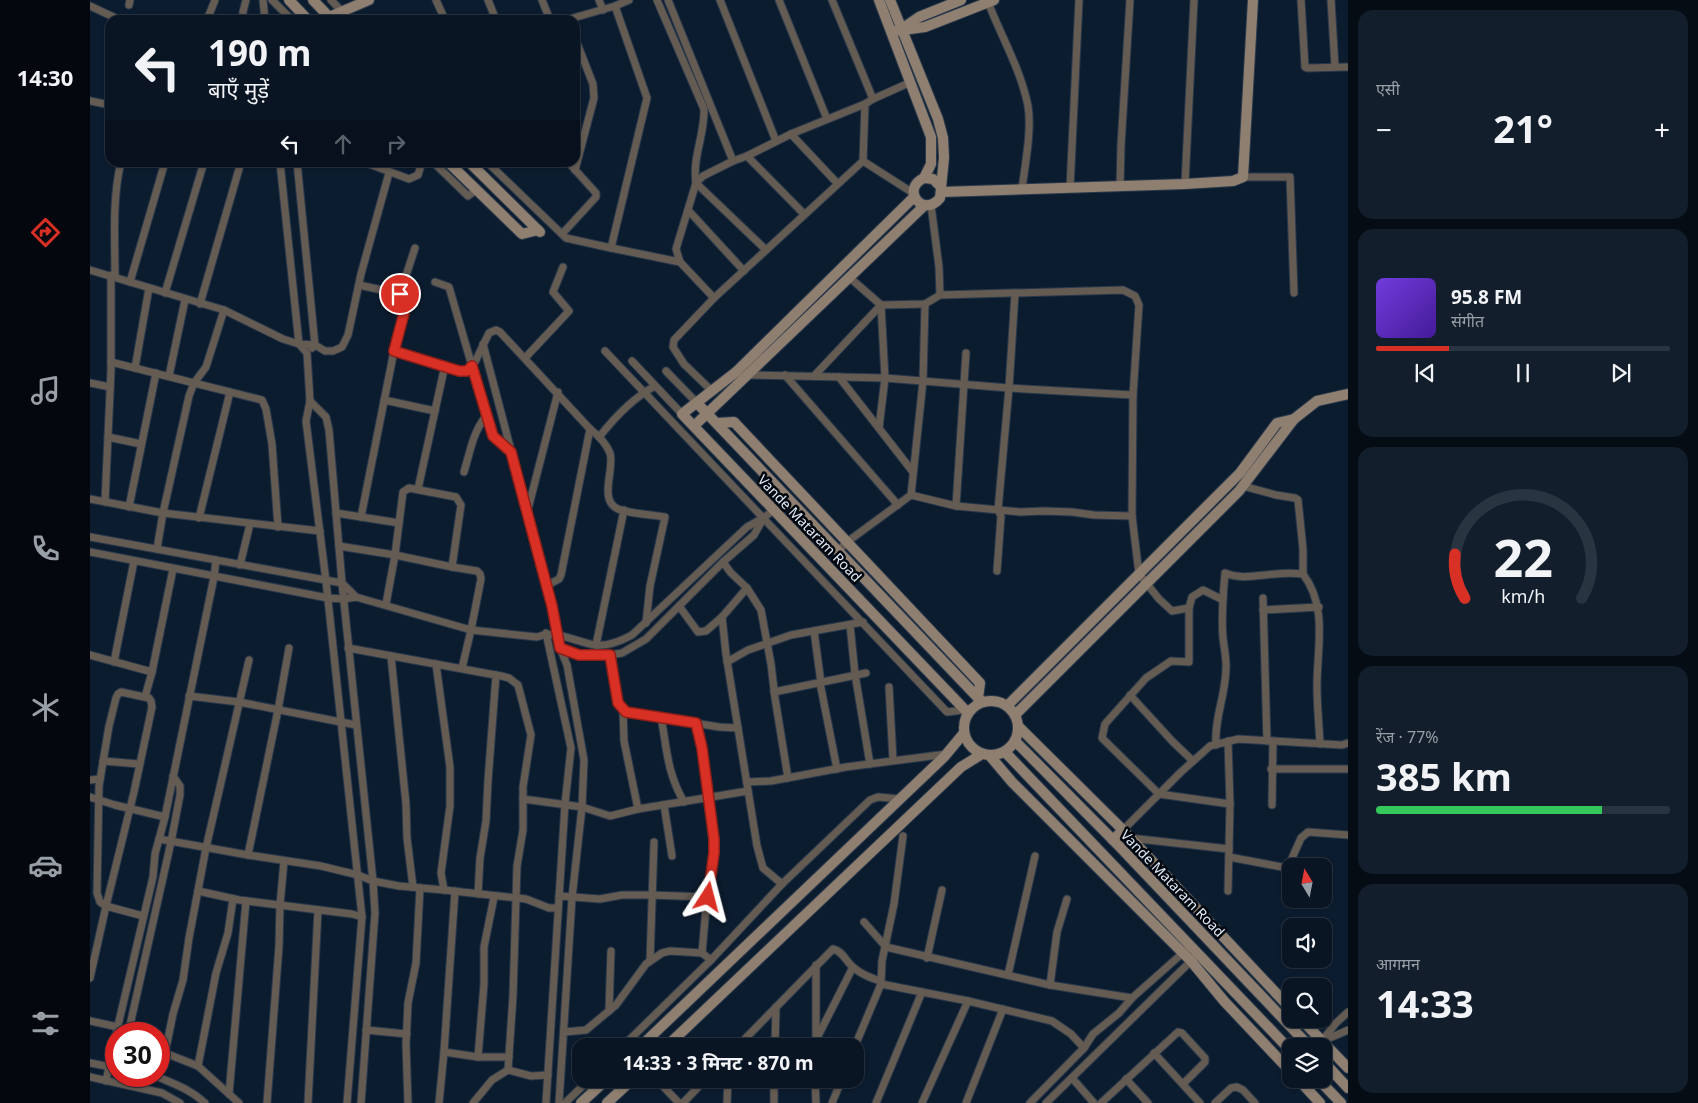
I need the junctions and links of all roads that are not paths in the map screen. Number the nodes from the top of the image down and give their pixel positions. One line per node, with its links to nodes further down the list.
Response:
1 (215, 0): 36 (street)
2 (246, 0): 37 (street)
3 (263, 0): 38 (street)
4 (272, 0): 32 (street)
5 (288, 0): 41 (street)
6 (312, 0): 42 (street)
7 (331, 0): 34 (street)
8 (369, 0): 29 (street)
9 (436, 0): 45 (street)
10 (488, 0): 46 (street)
11 (542, 0): 47 (street)
12 (599, 0): 33 (street)
13 (629, 0): 31 (street)
14 (657, 0): 84 (street)
15 (668, 0): 63 (street)
16 (720, 0): 60 (street)
17 (778, 0): 58 (street)
18 (832, 0): 54 (street)
19 (879, 0): 49 (street)
20 (890, 0): 49 (street)
21 (961, 0): 49 (street)
22 (1079, 0): 87 (street)
23 (1130, 0): 86 (street)
24 (1194, 0): 85 (street)
25 (1253, 0): 81 (street)
26 (1300, 0): 51 (street)
27 (1331, 0): 51 (street)
28 (991, 1): 49 (street); 90 (street)
29 (353, 3): 34 (street)
30 (90, 6): 35 (street)
31 (614, 6): 33 (street); 99 (street)
32 (282, 9): 39 (street); 40 (street)
33 (603, 10): 48 (street)
34 (342, 12): 43 (street); 44 (street)
35 (109, 15)
36 (209, 15)
37 (242, 15)
38 (264, 15)
39 (283, 15)
40 (287, 15)
41 (303, 15)
42 (328, 15)
43 (336, 15)
44 (345, 15)
45 (443, 15)
46 (494, 15)
47 (548, 15)
48 (580, 16)
49 (897, 31): 53 (street); 88 (street)
50 (580, 52): 61 (street)
51 (1335, 67): 52 (street)
52 (1348, 67)
53 (911, 82): 54 (street); 82 (street)
54 (873, 99): 57 (street)
55 (90, 101): 56 (street)
56 (105, 104)
57 (865, 104): 58 (street); 64 (street)
58 (827, 119): 59 (street)
59 (792, 134): 60 (street); 83 (street)
60 (776, 141): 62 (street)
61 (580, 151)
62 (747, 156): 63 (street); 94 (street)
63 (733, 161): 84 (street)
64 (863, 161): 83 (street); 91 (street)
65 (120, 167): 105 (street)
66 (164, 167): 107 (street)
67 (203, 167): 111 (street)
68 (240, 167): 118 (street)
69 (281, 167): 122 (street)
70 (297, 167): 124 (street)
71 (375, 167): 80 (street)
72 (420, 167): 80 (street)
73 (438, 167): 89 (street)
74 (453, 167): 89 (street)
75 (474, 167): 96 (street)
76 (493, 167): 95 (street)
77 (572, 167): 79 (street)
78 (576, 167): 79 (street)
79 (575, 170): 97 (street)
80 (389, 173): 109 (street)
81 (1243, 177): 85 (street); 113 (street)
82 (924, 178): 88 (street); 91 (street)
83 (838, 182): 94 (street)
84 (696, 183): 93 (street); 100 (street)
85 (1184, 184): 86 (street)
86 (1120, 187): 87 (street)
87 (1070, 188): 90 (street)
88 (941, 189): 90 (street); 92 (street)
89 (476, 190): 96 (street)
90 (1022, 190)
91 (914, 195): 92 (street); 150 (street)
92 (928, 205): 106 (street); 115 (street)
93 (688, 210): 101 (street); 104 (street)
94 (804, 214): 100 (street)
95 (552, 225): 96 (street); 97 (street)
96 (539, 231)
97 (562, 234): 99 (street)
98 (415, 248): 114 (street)
99 (611, 248): 101 (street)
100 (766, 250): 104 (street)
101 (680, 262): 116 (street)
102 (563, 267): 129 (street)
103 (90, 270): 105 (street)
104 (744, 271): 116 (street)
105 (113, 276): 107 (street); 131 (street)
106 (850, 277): 120 (street); 137 (street)
107 (130, 282): 110 (street)
108 (435, 282): 133 (street)
109 (359, 285): 114 (street); 124 (street)
110 (149, 288): 111 (street); 134 (street)
111 (165, 293): 117 (street)
112 (1015, 293): 115 (street); 149 (street); 155 (street)
113 (1294, 293)
114 (400, 294): 125 (street)
115 (940, 295): 119 (street)
116 (714, 298): 150 (street)
117 (186, 300): 118 (street); 138 (street)
118 (200, 304): 121 (street)
119 (925, 304): 120 (street); 143 (street)
120 (881, 305): 140 (street); 142 (street)
121 (224, 310): 122 (street); 144 (street)
122 (299, 344): 124 (street); 127 (street)
123 (484, 344): 129 (street); 133 (street); 171 (street)
124 (314, 345): 127 (street)
125 (394, 351): 132 (street); 157 (street)
126 (605, 351): 153 (street)
127 (307, 353): 156 (street)
128 (966, 353): 146 (street)
129 (525, 358): 152 (street)
130 (632, 361): 147 (street, Vande Mataram Road)
131 (111, 362): 134 (street); 148 (street)
132 (445, 365): 133 (street); 159 (street)
133 (472, 366): 162 (street)
134 (135, 368): 136 (street)
135 (666, 371): 158 (street, Vande Mataram Road)
136 (156, 373): 138 (street); 170 (street)
137 (749, 375): 139 (street); 161 (street)
138 (169, 376): 144 (street)
139 (785, 376): 140 (street); 179 (street)
140 (814, 376): 141 (street)
141 (839, 377): 142 (street); 166 (street)
142 (885, 378): 143 (street); 166 (street)
143 (923, 381): 146 (street); 173 (street)
144 (194, 383): 151 (street); 185 (street)
145 (90, 384): 148 (street)
146 (965, 384): 149 (street); 180 (street)
147 (655, 386): 153 (street); 160 (street, Vande Mataram Road)
148 (110, 387): 169 (street)
149 (1009, 388): 155 (street); 184 (street)
150 (712, 391): 158 (street)
151 (230, 392): 189 (street); 194 (street)
152 (558, 392): 167 (street); 187 (street)
153 (645, 392): 168 (street); 191 (street)
154 (1348, 394): 163 (street)
155 (1133, 395): 188 (street)
156 (310, 400): 186 (street); 195 (street)
157 (384, 400): 159 (street); 190 (street)
158 (697, 403): 160 (street); 161 (street, Vande Mataram Road)
159 (435, 411): 175 (street)
160 (682, 414): 165 (street, Vande Mataram Road)
161 (708, 414): 164 (street, Vande Mataram Road); 165 (street)
162 (486, 416): 171 (street); 172 (street)
163 (1294, 419): 174 (street); 210 (street)
164 (717, 423): 197 (street); 200 (street, Vande Mataram Road)
165 (694, 426): 183 (street, Vande Mataram Road)
166 (879, 428): 173 (street)
167 (590, 429): 168 (street); 216 (street)
168 (600, 436): 182 (street)
169 (108, 437): 170 (street); 178 (street)
170 (142, 444): 181 (street)
171 (511, 452): 187 (street)
172 (464, 472)
173 (913, 472): 176 (street)
174 (1243, 486): 211 (street); 215 (street)
175 (418, 489): 192 (street); 207 (street)
176 (911, 495): 179 (street); 180 (street)
177 (90, 499): 178 (street)
178 (106, 502): 181 (street)
179 (898, 505): 197 (street)
180 (956, 506): 184 (street)
181 (129, 507): 185 (street)
182 (624, 510): 230 (street); 238 (street)
183 (774, 510): 191 (street); 266 (street, Vande Mataram Road)
184 (998, 510): 188 (street); 209 (street)
185 (162, 513): 189 (street); 199 (street)
186 (336, 513): 190 (street); 198 (street)
187 (527, 513): 216 (street)
188 (1132, 516): 210 (street)
189 (199, 518): 193 (street)
190 (361, 518): 192 (street)
191 (764, 518): 205 (street); 229 (street); 230 (street)
192 (399, 523): 202 (street)
193 (250, 524): 194 (street); 206 (street)
194 (278, 527): 195 (street)
195 (320, 531): 213 (street)
196 (90, 537): 199 (street)
197 (848, 542): 200 (street); 261 (street)
198 (339, 546): 202 (street); 214 (street)
199 (157, 549): 203 (street)
200 (838, 551): 261 (street, Vande Mataram Road)
201 (90, 552): 204 (street)
202 (396, 555): 207 (street); 223 (street)
203 (216, 560): 206 (street); 212 (street)
204 (134, 561): 208 (street); 247 (street)
205 (723, 562): 217 (street); 224 (street)
206 (240, 565): 213 (street)
207 (452, 567): 232 (street)
208 (174, 569): 212 (street); 251 (street)
209 (997, 571)
210 (1139, 574): 215 (street); 263 (street)
211 (1303, 574): 222 (street); 225 (street)
212 (214, 577): 219 (street); 259 (street)
213 (326, 581): 214 (street); 219 (street)
214 (342, 584): 218 (street); 221 (street)
215 (1148, 584): 226 (street); 267 (street)
216 (546, 586): 235 (street)
217 (747, 588): 228 (street); 237 (street)
218 (356, 597): 221 (street); 223 (street)
219 (328, 598): 221 (street); 269 (street)
220 (1263, 598): 227 (street)
221 (344, 599): 240 (street)
222 (1222, 600): 226 (street); 279 (street)
223 (386, 604): 232 (street)
224 (679, 606): 228 (street); 244 (street)
225 (1319, 607): 227 (street); 280 (street)
226 (1188, 608): 258 (street)
227 (1263, 610): 277 (street)
228 (722, 617): 248 (street)
229 (863, 622): 231 (street); 266 (street)
230 (646, 623): 238 (street)
231 (850, 624): 233 (street); 253 (street)
232 (472, 630): 236 (street); 250 (street)
233 (814, 631): 237 (street); 255 (street)
234 (546, 633): 235 (street); 236 (street); 241 (street)
235 (557, 635): 238 (street); 242 (street)
236 (537, 637): 241 (street)
237 (767, 644): 248 (street); 257 (street)
238 (596, 645)
239 (289, 648): 265 (street)
240 (348, 648): 245 (street); 271 (street)
241 (548, 648): 242 (street); 305 (street)
242 (560, 648): 244 (street); 309 (street)
243 (90, 655): 247 (street)
244 (610, 655): 264 (street)
245 (391, 656): 249 (street); 331 (street)
246 (249, 660): 262 (street)
247 (114, 662): 251 (street)
248 (727, 662): 273 (street)
249 (436, 664): 250 (street); 332 (street)
250 (462, 668): 254 (street)
251 (152, 672): 260 (street)
252 (866, 673): 253 (street)
253 (855, 674): 255 (street); 288 (street)
254 (496, 675): 302 (street); 337 (street)
255 (820, 683): 257 (street); 289 (street)
256 (889, 687): 284 (street)
257 (774, 692): 293 (street)
258 (1130, 695): 286 (street); 298 (street)
259 (190, 696): 262 (street); 292 (street)
260 (145, 697): 285 (street); 287 (street)
261 (980, 700): 263 (street); 266 (street)
262 (239, 702): 265 (street); 320 (street)
263 (1007, 706): 267 (street)
264 (623, 708): 268 (street); 311 (street)
265 (278, 710): 269 (street); 322 (street)
266 (966, 711): 274 (street)
267 (1015, 715): 272 (street)
268 (661, 717): 270 (street); 304 (street)
269 (341, 721): 271 (street); 328 (street)
270 (696, 723): 273 (street); 300 (street)
271 (356, 725): 329 (street)
272 (1019, 726): 275 (street); 313 (street)
273 (738, 728): 296 (street)
274 (964, 733): 282 (street); 283 (street)
275 (1015, 741): 281 (street); 317 (street, Vande Mataram Road)
276 (1228, 741): 277 (street); 279 (street); 306 (street)
277 (1270, 741): 280 (street); 290 (street)
278 (1348, 743): 280 (street)
279 (1216, 744): 286 (street)
280 (1320, 744)
281 (1004, 752): 283 (street); 354 (street)
282 (947, 754): 284 (street); 303 (street)
283 (986, 755): 358 (street); 390 (street)
284 (894, 760): 288 (street)
285 (103, 761): 287 (street); 294 (street)
286 (1193, 761): 298 (street)
287 (139, 764): 310 (street)
288 (870, 764): 289 (street)
289 (837, 768): 293 (street)
290 (1272, 769): 291 (street); 308 (street)
291 (1348, 769)
292 (173, 776): 312 (street); 318 (street)
293 (788, 778): 296 (street)
294 (100, 779): 295 (street); 301 (street)
295 (90, 780)
296 (747, 782): 297 (street)
297 (748, 791): 300 (street); 330 (street)
298 (1159, 794): 306 (street); 313 (street)
299 (90, 796): 301 (street)
300 (708, 798): 304 (street); 341 (street)
301 (100, 799): 310 (street); 348 (street)
302 (523, 799): 305 (street); 344 (street)
303 (900, 799): 330 (street); 389 (street)
304 (684, 802): 307 (street)
305 (565, 804): 309 (street); 339 (street)
306 (1230, 804): 321 (street)
307 (664, 805): 311 (street); 323 (street)
308 (1272, 805)
309 (582, 807): 311 (street); 342 (street)
310 (129, 809): 312 (street); 348 (street)
311 (638, 809)
312 (165, 816): 316 (street)
313 (1126, 834): 317 (street); 321 (street); 372 (street)
314 (1348, 835): 325 (street)
315 (903, 836): 355 (street)
316 (159, 839): 318 (street); 351 (street)
317 (1113, 840): 396 (street, Vande Mataram Road)
318 (171, 842): 320 (street); 380 (street)
319 (654, 842): 338 (street)
320 (206, 848): 322 (street); 334 (street)
321 (1229, 853): 327 (street); 336 (street)
322 (248, 855): 326 (street)
323 (672, 856)
324 (1035, 856): 366 (street)
325 (1291, 858)
326 (284, 861): 328 (street); 347 (street)
327 (1282, 867)
328 (358, 875): 329 (street); 352 (street)
329 (373, 881): 331 (street); 384 (street)
330 (782, 884): 361 (street)
331 (417, 888): 332 (street); 387 (street)
332 (444, 890): 335 (street)
333 (942, 890): 360 (street)
334 (198, 891): 343 (street); 381 (street)
335 (454, 891): 337 (street); 403 (street)
336 (1228, 891)
337 (478, 894): 340 (street)
338 (653, 895): 341 (street); 342 (street); 362 (street)
339 (559, 896): 342 (street); 349 (street)
340 (494, 897): 344 (street); 406 (street)
341 (708, 897): 357 (street)
342 (572, 898): 386 (street)
343 (234, 899): 346 (street); 411 (street)
344 (516, 899): 349 (street); 407 (street)
345 (1067, 899): 369 (street)
346 (246, 901): 347 (street); 435 (street)
347 (280, 905): 350 (street); 439 (street)
348 (106, 906): 351 (street); 367 (street)
349 (558, 908): 415 (street)
350 (318, 910): 352 (street); 440 (street)
351 (143, 916): 379 (street)
352 (362, 917): 441 (street)
353 (864, 922): 355 (street)
354 (1191, 946): 358 (street); 359 (street)
355 (886, 947): 360 (street); 368 (street)
356 (611, 952): 376 (street)
357 (702, 953): 361 (street); 362 (street)
358 (1182, 954): 363 (street); 371 (street)
359 (1199, 954): 363 (street); 400 (street)
360 (927, 958): 366 (street)
361 (711, 960): 388 (street)
362 (650, 961): 376 (street)
363 (1191, 961): 408 (street); 417 (street)
364 (816, 966): 365 (street); 374 (street); 393 (street)
365 (853, 967): 368 (street); 394 (street)
366 (1008, 975): 369 (street)
367 (90, 978)
368 (880, 983): 370 (street); 395 (street)
369 (1050, 985): 371 (street)
370 (922, 992): 373 (street); 457 (street)
371 (1132, 998): 401 (street)
372 (1282, 999)
373 (968, 1001): 375 (street); 458 (street)
374 (776, 1007): 391 (street); 392 (street)
375 (1002, 1008): 401 (street); 459 (street)
376 (609, 1011): 386 (street)
377 (1348, 1012): 398 (street)
378 (90, 1021): 382 (street)
379 (119, 1022)
380 (131, 1022)
381 (170, 1024)
382 (105, 1027)
383 (1309, 1028): 397 (street)
384 (366, 1030): 387 (street); 442 (street)
385 (1348, 1030): 399 (street)
386 (564, 1032): 447 (street)
387 (407, 1034): 443 (street)
388 (631, 1038)
389 (649, 1038)
390 (675, 1038)
391 (746, 1038)
392 (775, 1038)
393 (815, 1038)
394 (818, 1038)
395 (858, 1038)
396 (1301, 1038)
397 (1319, 1038)
398 (1324, 1038)
399 (1329, 1038)
400 (1282, 1042)
401 (1084, 1048): 460 (street)
402 (1332, 1051): 412 (street)
403 (444, 1052): 406 (street); 444 (street)
404 (1154, 1053): 418 (street); 421 (street); 421 (street)
405 (170, 1055): 411 (street)
406 (478, 1057): 407 (street)
407 (509, 1057): 413 (street)
408 (1282, 1062)
409 (90, 1063): 410 (street)
410 (105, 1066)
411 (198, 1066): 435 (street)
412 (1348, 1068)
413 (508, 1070): 415 (street); 445 (street)
414 (1332, 1071): 434 (street)
415 (548, 1075): 446 (street)
416 (90, 1077): 419 (street)
417 (1072, 1078): 461 (street); 462 (street)
418 (1126, 1079): 463 (street); 464 (street)
419 (105, 1081)
420 (170, 1081): 437 (street)
421 (1183, 1084): 465 (street)
422 (141, 1087): 436 (street)
423 (581, 1088): 448 (street)
424 (597, 1088): 449 (street)
425 (623, 1088): 450 (street)
426 (665, 1088): 451 (street)
427 (697, 1088): 452 (street)
428 (728, 1088): 453 (street)
429 (774, 1088): 454 (street)
430 (815, 1088): 455 (street)
431 (838, 1088): 456 (street)
432 (1306, 1088): 468 (street)
433 (1327, 1088): 469 (street)
434 (1348, 1088)
435 (229, 1094): 438 (street)
436 (180, 1103)
437 (205, 1103)
438 (239, 1103)
439 (267, 1103)
440 (308, 1103)
441 (347, 1103)
442 (361, 1103)
443 (408, 1103)
444 (439, 1103)
445 (473, 1103)
446 (546, 1103)
447 (559, 1103)
448 (565, 1103)
449 (581, 1103)
450 (607, 1103)
451 (679, 1103)
452 (683, 1103)
453 (727, 1103)
454 (774, 1103)
455 (816, 1103)
456 (832, 1103)
457 (876, 1103)
458 (922, 1103)
459 (966, 1103)
460 (1030, 1103)
461 (1046, 1103)
462 (1094, 1103)
463 (1101, 1103)
464 (1148, 1103)
465 (1200, 1103)
466 (1215, 1103): 467 (street)
467 (1255, 1103)
468 (1320, 1103)
469 (1341, 1103)

